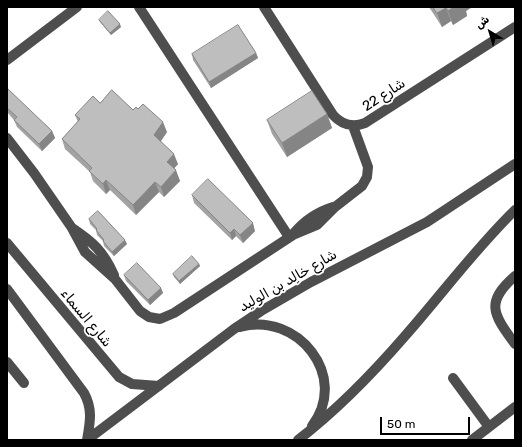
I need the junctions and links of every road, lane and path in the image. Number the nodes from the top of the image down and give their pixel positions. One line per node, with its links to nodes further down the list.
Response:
1 (77, 7): 5 (street)
2 (139, 7): 10 (street)
3 (264, 7): 6 (street, شارع 22)
4 (515, 27): 6 (street, شارع 22)
5 (7, 60)
6 (353, 126): 10 (street)
7 (7, 138): 10 (street)
8 (515, 164): 14 (street, شارع خالِد بن الوليد)
9 (515, 210): 22 (street)
10 (291, 236)
11 (7, 243): 19 (street, شارع السماء)
12 (515, 276): 15 (street)
13 (7, 289): 23 (street)
14 (234, 329): 19 (street, شارع خالِد بن الوليد); 22 (street)
15 (515, 344)
16 (7, 362): 18 (street)
17 (453, 378): 21 (street)
18 (24, 383)
19 (159, 386): 23 (street, شارع خالِد بن الوليد)
20 (515, 408): 21 (street)
21 (489, 427): 24 (street)
22 (301, 438)
23 (87, 440)
24 (472, 440)

